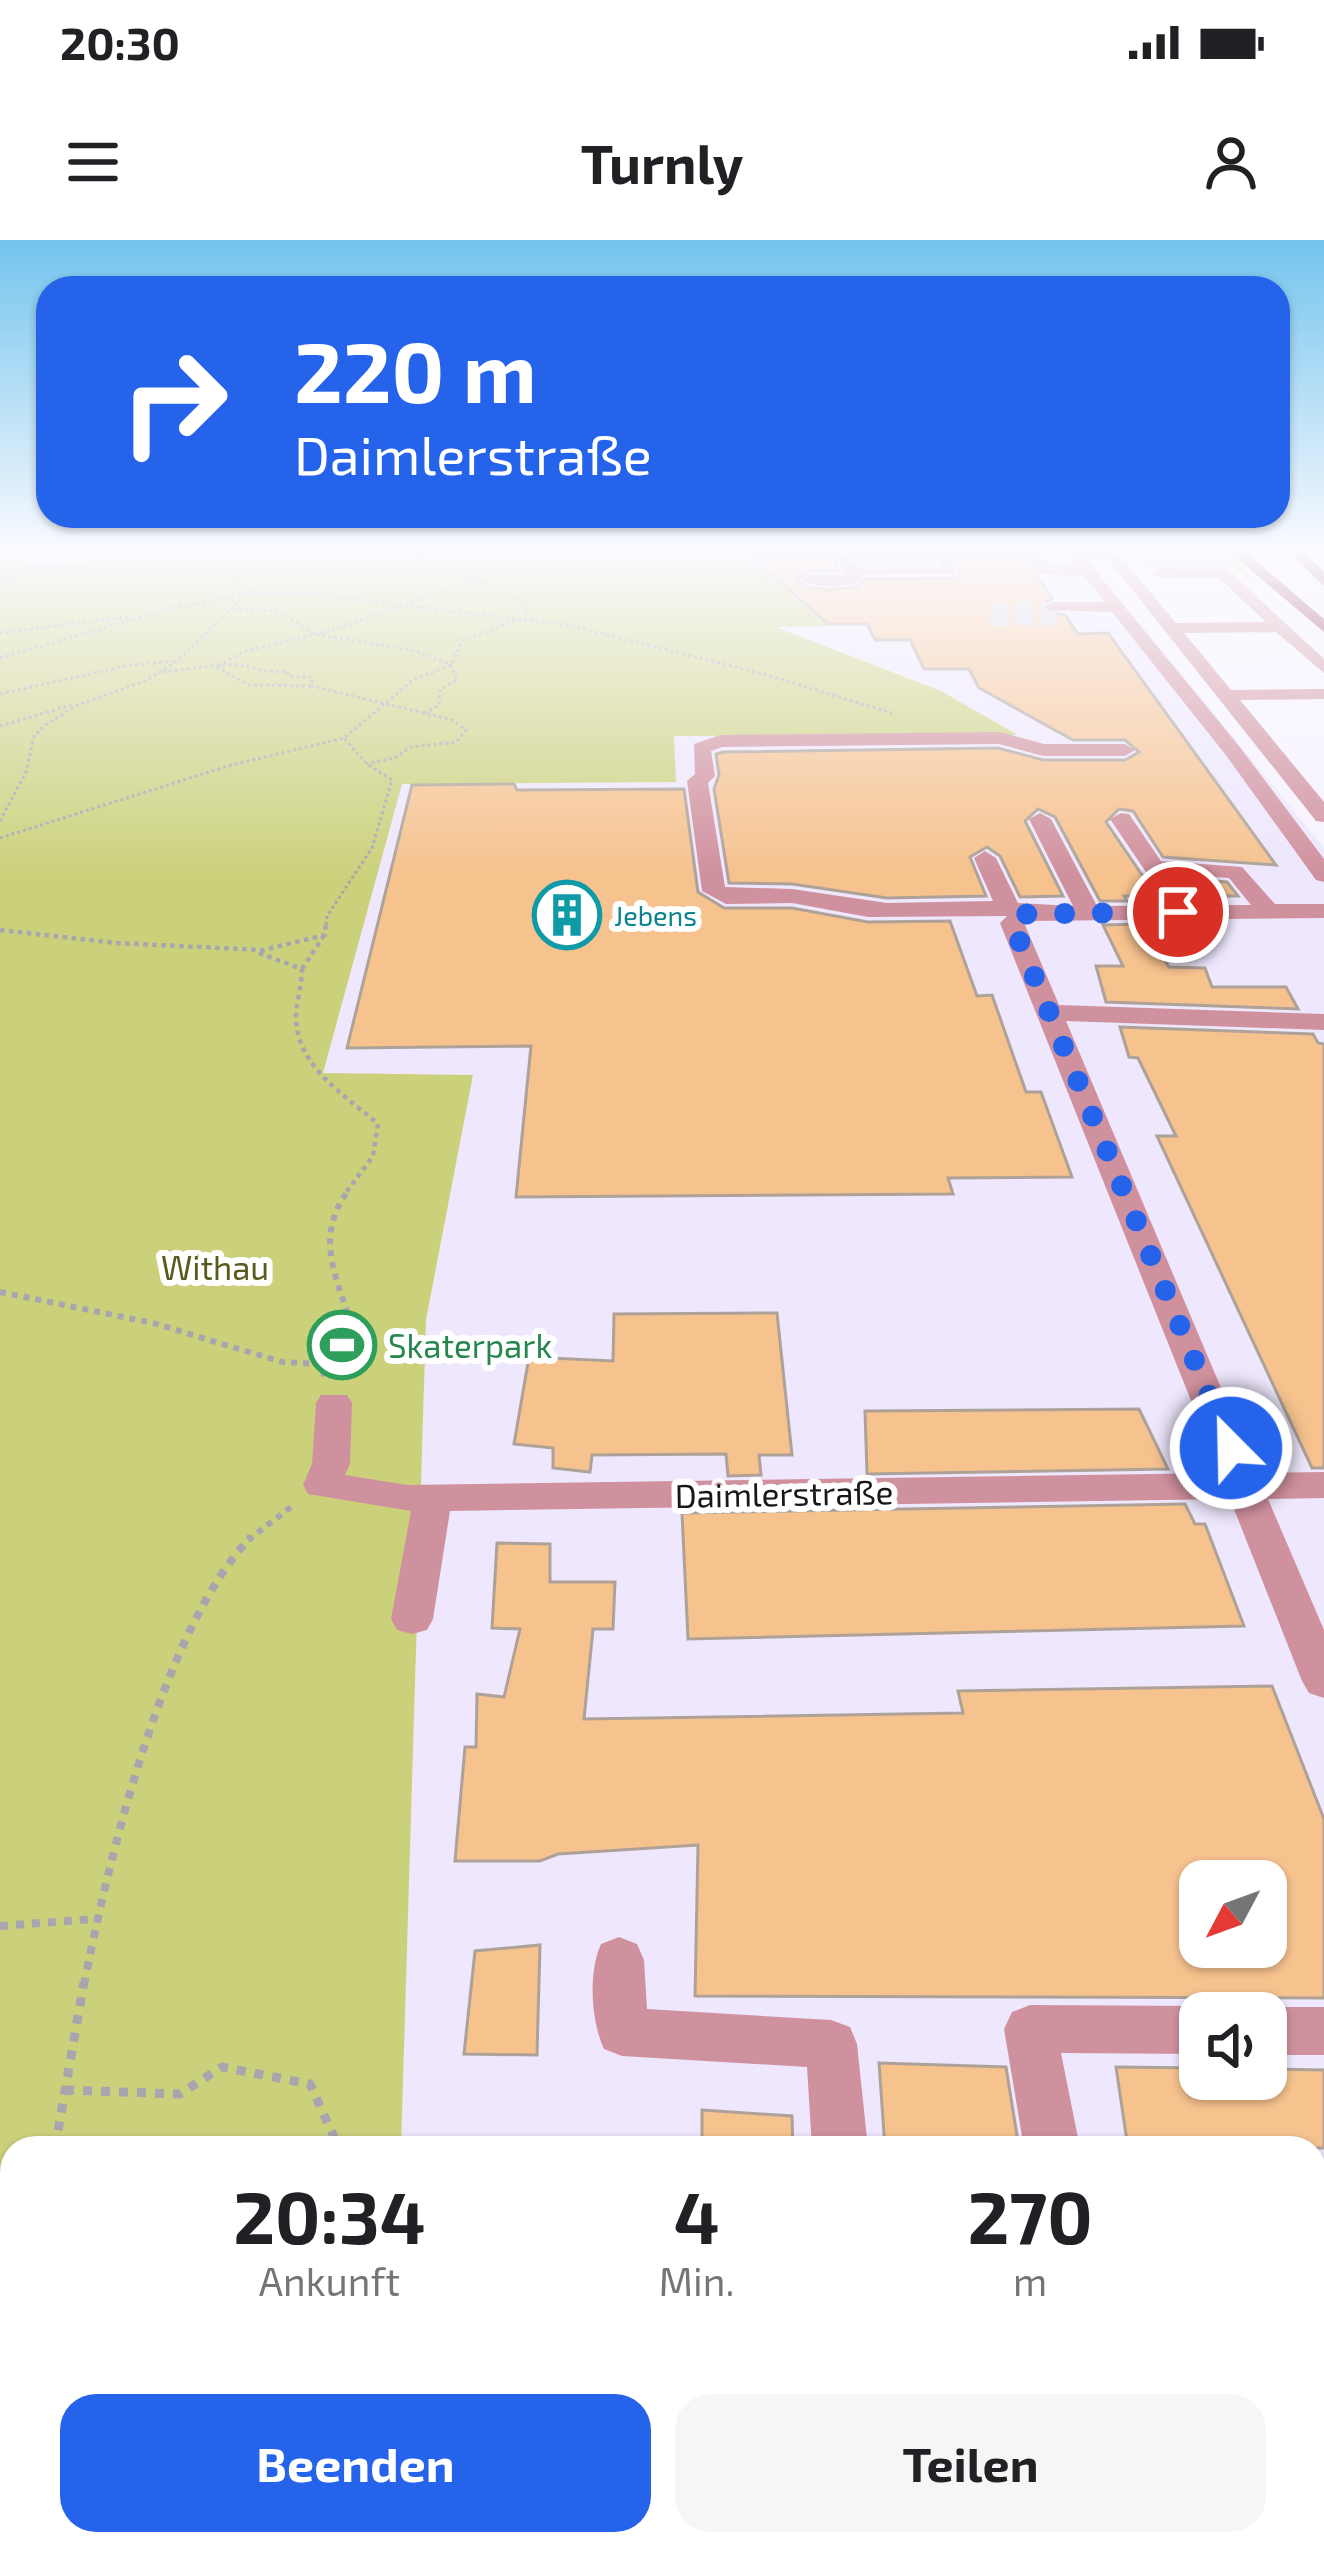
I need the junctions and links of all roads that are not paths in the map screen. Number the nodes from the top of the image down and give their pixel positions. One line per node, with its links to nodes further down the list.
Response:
1 (1158, 658): 5 (street)
2 (1194, 658): 4 (street)
3 (1324, 694): 4 (street)
4 (1226, 696): 5 (street); 8 (street)
5 (1190, 697): 7 (street)
6 (1125, 750): 15 (street)
7 (1246, 770): 8 (street); 13 (street)
8 (1287, 770): 9 (street)
9 (1324, 816)
10 (1040, 819): 19 (street)
11 (1121, 819): 18 (street)
12 (985, 858): 17 (street)
13 (1324, 875)
14 (770, 910): 15 (street)
15 (889, 910): 17 (street)
16 (1324, 910): 18 (street)
17 (1017, 911): 19 (street); 20 (street)
18 (1268, 911): 19 (street)
19 (1088, 912)
20 (1049, 1013): 21 (street); 24 (street)
21 (1324, 1022)
22 (334, 1403): 25 (street, Daimlerstraße)
23 (1324, 1485): 24 (street, Daimlerstraße)
24 (1248, 1488): 25 (street, Daimlerstraße); 27 (street)
25 (433, 1498): 26 (street)
26 (412, 1619)
27 (1324, 1681)
28 (619, 1960): 32 (street)
29 (1179, 2030): 33 (street)
30 (1287, 2031): 31 (street)
31 (1324, 2031)
32 (839, 2136)
33 (1050, 2136)

